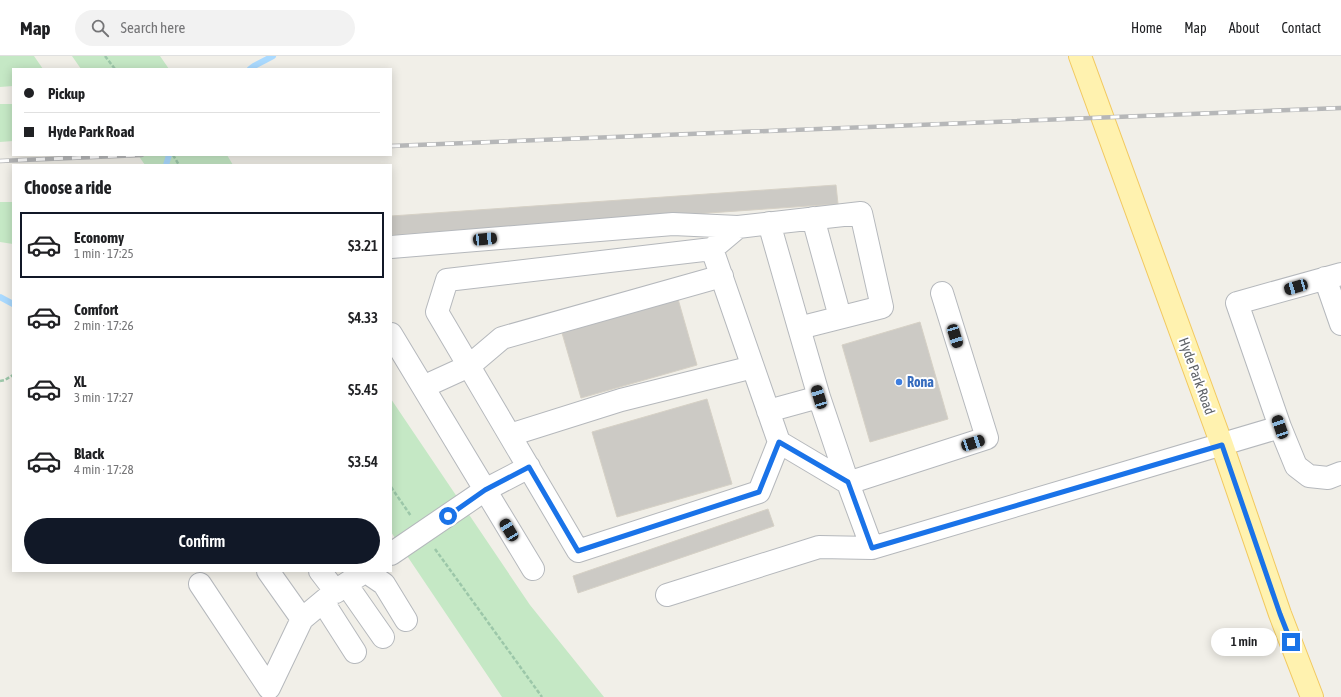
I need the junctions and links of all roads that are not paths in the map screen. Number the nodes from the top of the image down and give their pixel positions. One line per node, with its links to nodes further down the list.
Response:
1 (1080, 56): 22 (main road, Hyde Park Road)
2 (813, 218): 3 (lane); 10 (lane); 10 (lane)
3 (770, 223): 4 (lane); 12 (lane)
4 (738, 227): 5 (lane); 6 (lane)
5 (392, 247)
6 (712, 249): 7 (lane); 14 (lane)
7 (722, 276): 14 (lane); 15 (lane)
8 (1333, 276): 11 (lane); 19 (lane)
9 (942, 293): 25 (lane)
10 (840, 317): 12 (lane)
11 (1341, 324)
12 (799, 328): 17 (lane)
13 (392, 336): 16 (lane)
14 (469, 366): 16 (lane); 20 (lane)
15 (753, 367): 18 (lane); 20 (lane)
16 (423, 387): 26 (lane)
17 (819, 397): 18 (lane); 25 (lane)
18 (768, 411): 21 (lane)
19 (1280, 427): 22 (lane); 24 (lane)
20 (510, 435): 23 (lane)
21 (779, 442): 23 (lane); 25 (lane)
22 (1222, 445): 27 (lane); 41 (main road, Hyde Park Road)
23 (529, 467): 26 (lane)
24 (1341, 473)
25 (848, 482): 27 (lane)
26 (485, 490): 28 (lane); 29 (lane)
27 (872, 548): 36 (lane)
28 (392, 553)
29 (533, 569)
30 (269, 572): 37 (lane)
31 (321, 572): 35 (lane)
32 (364, 572): 35 (lane)
33 (366, 572): 38 (lane)
34 (200, 584): 37 (lane)
35 (335, 593): 37 (lane); 39 (lane); 40 (lane)
36 (667, 595)
37 (302, 619)
38 (406, 620)
39 (383, 637)
40 (355, 652)
41 (1312, 697)

